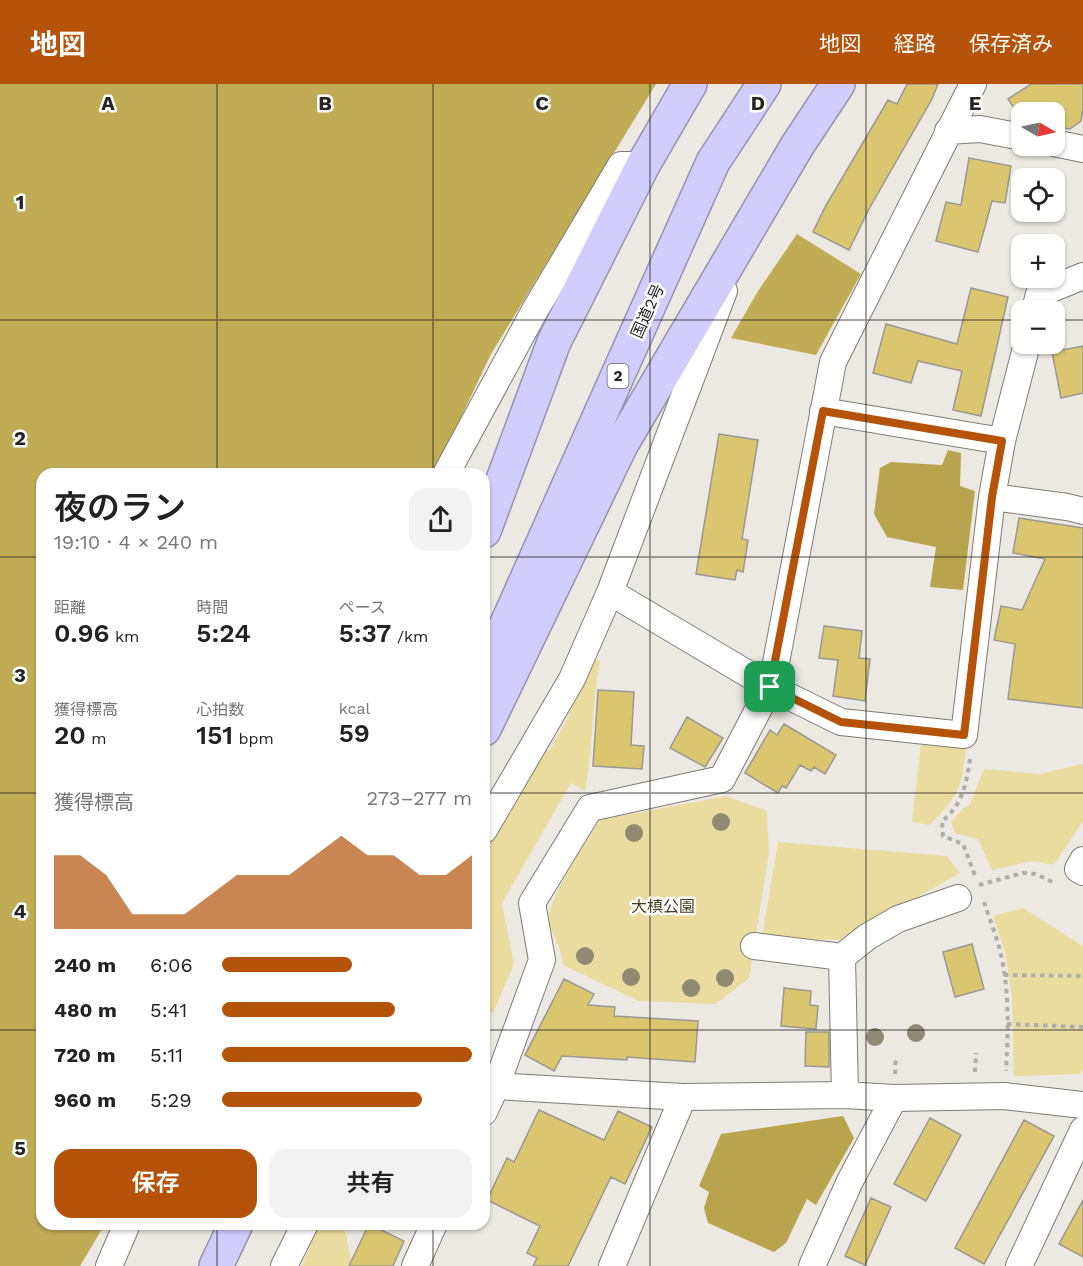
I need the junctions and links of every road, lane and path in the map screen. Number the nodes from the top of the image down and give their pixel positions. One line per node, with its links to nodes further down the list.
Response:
1 (690, 84): 10 (highway)
2 (764, 84): 21 (highway, 国道2号 / 2)
3 (838, 84): 8 (highway)
4 (973, 84): 5 (street)
5 (948, 131): 6 (street); 14 (street)
6 (1011, 135)
7 (1065, 145): 9 (street)
8 (797, 146): 20 (street); 23 (highway)
9 (1083, 149)
10 (643, 165): 16 (street); 19 (highway)
11 (1083, 276): 12 (street)
12 (1038, 300)
13 (1024, 354): 15 (street)
14 (823, 411): 15 (street); 22 (street)
15 (1002, 441): 17 (street)
16 (449, 468)
17 (992, 497): 18 (street); 22 (street)
18 (1083, 511)
19 (490, 515)
20 (610, 592): 22 (street); 25 (street)
21 (490, 662)
22 (770, 687): 37 (street)
23 (490, 717)
24 (966, 782): 28 (path)
25 (490, 820)
26 (1083, 860): 27 (street)
27 (1083, 872)
28 (1061, 886)
29 (970, 897): 31 (street); 32 (path)
30 (754, 946): 31 (street)
31 (842, 957): 38 (street)
32 (1004, 975): 33 (path); 34 (path)
33 (1083, 976)
34 (1007, 1024): 35 (path); 36 (path)
35 (1083, 1028)
36 (1008, 1046)
37 (496, 1086): 39 (street); 41 (street)
38 (845, 1095): 39 (street); 40 (street)
39 (683, 1097): 52 (street)
40 (894, 1098): 42 (street); 53 (street)
41 (490, 1099)
42 (1083, 1105)
43 (1083, 1130): 54 (street)
44 (124, 1230): 48 (street)
45 (233, 1230): 49 (highway)
46 (302, 1230): 50 (street)
47 (431, 1230): 51 (street)
48 (109, 1266)
49 (216, 1266)
50 (285, 1266)
51 (416, 1266)
52 (612, 1266)
53 (812, 1266)
54 (1019, 1266)

